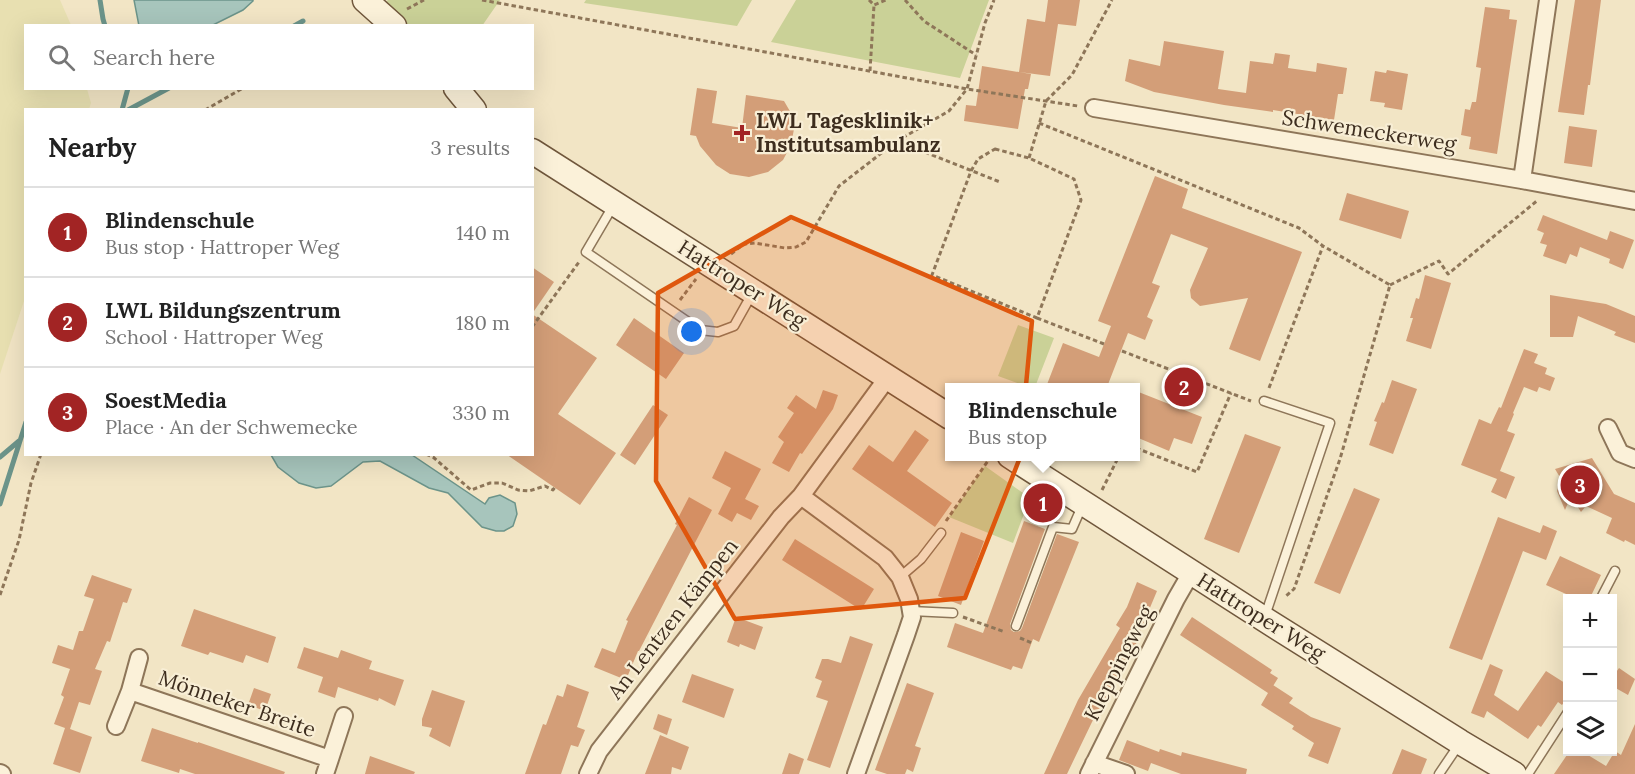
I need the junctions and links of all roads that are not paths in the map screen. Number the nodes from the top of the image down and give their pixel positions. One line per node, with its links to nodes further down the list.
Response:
1 (365, 0): 3 (main road)
2 (1548, 0): 8 (street)
3 (392, 24)
4 (458, 90): 5 (main road)
5 (472, 108)
6 (1094, 108): 8 (street, Schwemeckerweg)
7 (534, 152): 10 (main road, Hattroper Weg)
8 (1522, 180): 9 (street, Schwemeckerweg)
9 (1635, 201)
10 (615, 203): 11 (main road, Hattroper Weg); 11 (lane)
11 (754, 291): 12 (main road, Hattroper Weg)
12 (888, 377): 14 (main road, Hattroper Weg); 18 (street, An Lentzen Kämpen)
13 (1264, 401): 27 (lane)
14 (945, 414)
15 (1608, 428): 16 (street)
16 (1635, 459)
17 (1018, 461): 19 (main road, Hattroper Weg)
18 (801, 496): 23 (street); 37 (street, An Lentzen Kämpen)
19 (1088, 506): 22 (main road, Hattroper Weg); 28 (lane)
20 (941, 533): 23 (lane)
21 (1615, 571): 24 (lane)
22 (1191, 573): 27 (main road, Hattroper Weg); 36 (street, Kleppingweg)
23 (900, 577): 25 (street)
24 (1602, 594)
25 (911, 612): 26 (lane); 38 (street)
26 (953, 613)
27 (1264, 619): 34 (main road, Hattroper Weg)
28 (1016, 626)
29 (140, 658): 30 (street, Mönneker Breite)
30 (130, 692): 33 (street, Mönneker Breite); 35 (street, Mönneker Breite)
31 (344, 716): 35 (street, Mönneker Breite)
32 (1563, 720): 42 (lane)
33 (116, 726)
34 (1460, 742): 40 (lane); 41 (main road, Hattroper Weg)
35 (327, 767)
36 (1091, 768): 39 (street)
37 (588, 774)
38 (856, 774)
39 (1126, 774)
40 (1439, 774)
41 (1514, 774)
42 (1528, 774)

